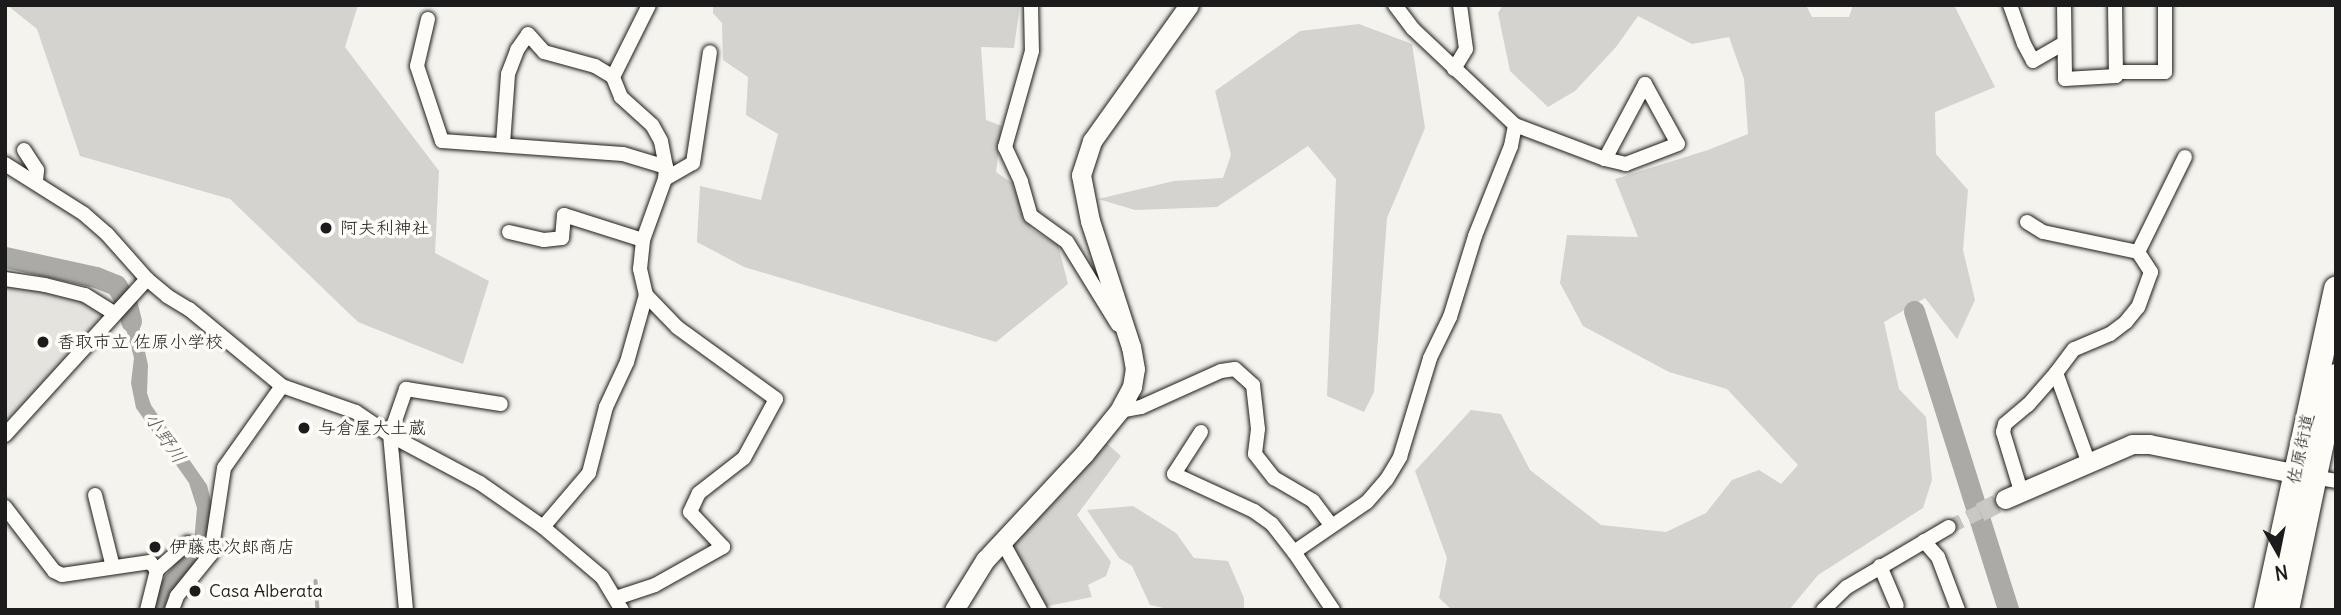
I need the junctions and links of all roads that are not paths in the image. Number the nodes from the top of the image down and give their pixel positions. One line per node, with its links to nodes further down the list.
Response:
1 (649, 5): 15 (street)
2 (1031, 5): 33 (street)
3 (1189, 5): 33 (street)
4 (1395, 5): 13 (street)
5 (1460, 5): 13 (street)
6 (2010, 5): 11 (street)
7 (2064, 5): 11 (street)
8 (2115, 5): 14 (street)
9 (2165, 5): 14 (street)
10 (428, 19): 17 (street)
11 (2064, 43): 14 (street)
12 (710, 52): 22 (street)
13 (1454, 69): 16 (street)
14 (2116, 72)
15 (613, 77): 17 (street); 22 (street)
16 (1515, 125): 20 (street); 47 (street)
17 (503, 144): 22 (street)
18 (24, 150): 23 (street)
19 (2185, 158): 27 (street)
20 (1605, 159): 20 (street)
21 (5, 164): 23 (street)
22 (666, 173): 26 (street)
23 (36, 182): 29 (street)
24 (2027, 222): 27 (street)
25 (509, 232): 26 (street)
26 (643, 240): 31 (street)
27 (2138, 252): 34 (street)
28 (5, 279): 32 (street)
29 (147, 279): 32 (street); 36 (street)
30 (2336, 289): 43 (highway, 佐原街道)
31 (646, 295): 48 (street); 57 (street)
32 (117, 309): 40 (street)
33 (1131, 347): 38 (street)
34 (2056, 373): 42 (street); 45 (street)
35 (2336, 376): 43 (highway, 佐原街道)
36 (282, 386): 41 (street); 60 (street)
37 (501, 404): 41 (street)
38 (1119, 411): 47 (street); 50 (street)
39 (1201, 432): 53 (street)
40 (5, 435)
41 (390, 435): 48 (street); 61 (street)
42 (2088, 461): 43 (street); 45 (street)
43 (2315, 477): 67 (highway, 佐原街道); 68 (highway, 佐原街道)
44 (95, 495): 55 (street)
45 (2013, 495)
46 (5, 507): 55 (street)
47 (1331, 525): 53 (street)
48 (543, 527): 57 (street)
49 (1949, 527): 51 (street)
50 (1002, 541): 62 (street); 63 (street)
51 (1923, 541): 54 (street); 66 (street)
52 (188, 543): 56 (street)
53 (1294, 552): 64 (street)
54 (1880, 566): 58 (street); 65 (street)
55 (113, 567): 56 (street)
56 (157, 570): 59 (street)
57 (620, 604)
58 (1897, 606)
59 (147, 610)
60 (172, 610)
61 (406, 610)
62 (954, 610)
63 (1040, 610)
64 (1333, 610)
65 (1823, 610)
66 (1958, 610)
67 (2266, 610)
68 (2287, 610)

